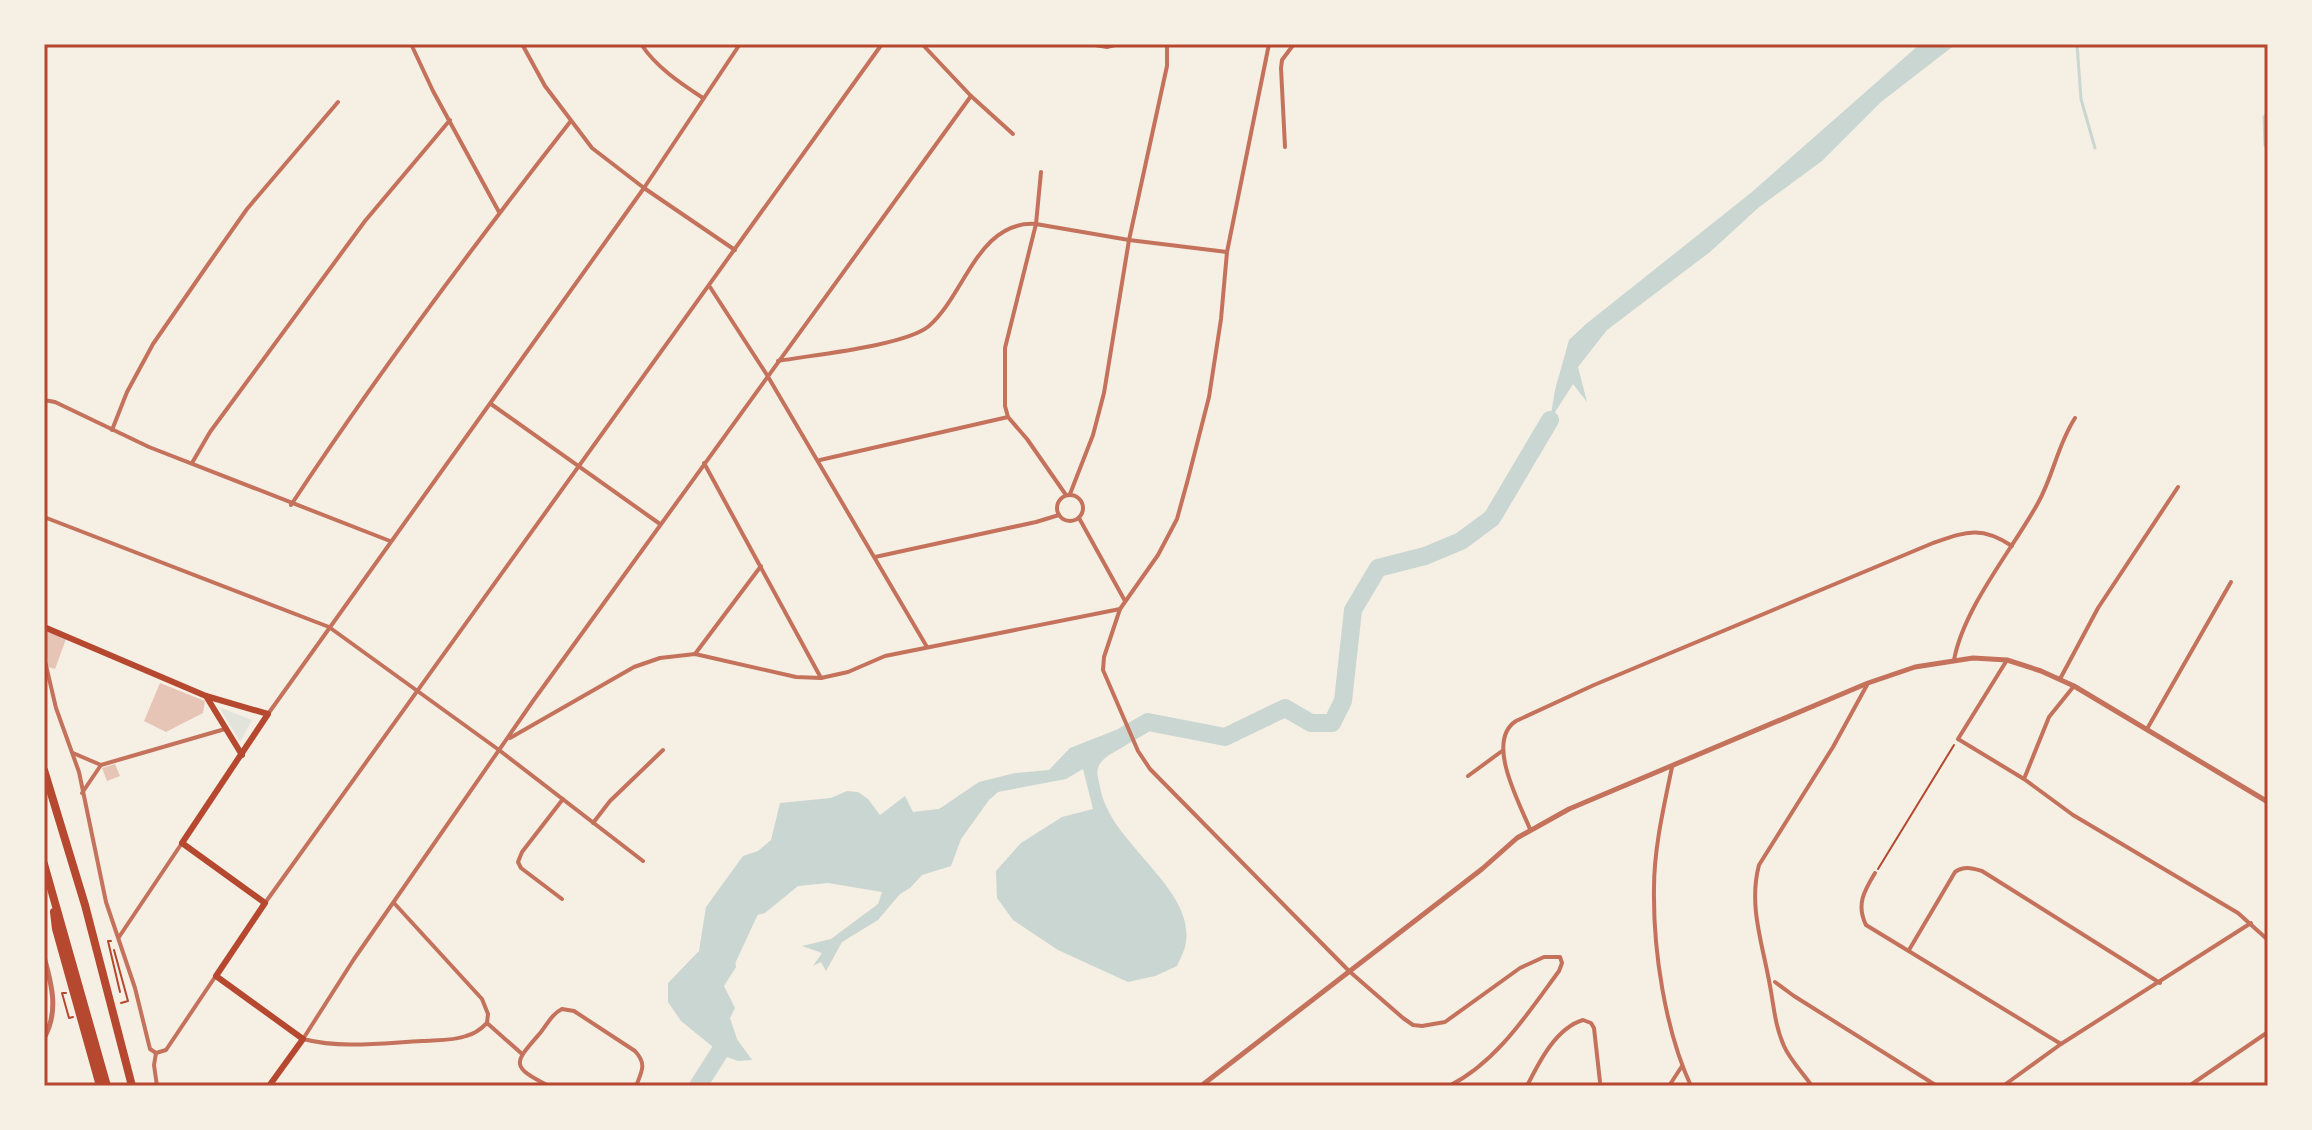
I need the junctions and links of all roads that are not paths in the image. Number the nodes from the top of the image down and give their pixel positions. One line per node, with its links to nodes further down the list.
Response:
1 (411, 44): 15 (street)
2 (522, 44): 16 (street)
3 (641, 44): 13 (street)
4 (740, 44): 13 (street)
5 (882, 44): 24 (street)
6 (922, 44): 12 (street)
7 (1089, 44): 8 (street)
8 (1119, 44)
9 (1167, 44): 23 (street)
10 (1269, 44): 25 (street)
11 (1294, 44): 18 (street)
12 (971, 96): 17 (street); 27 (street)
13 (703, 98): 20 (street)
14 (338, 102): 33 (street)
15 (450, 120): 21 (street); 35 (street)
16 (570, 122): 20 (street); 21 (street)
17 (1013, 134)
18 (1285, 147)
19 (1041, 172): 22 (street)
20 (644, 188): 24 (street); 30 (street)
21 (500, 213): 40 (street)
22 (1036, 224): 23 (street); 27 (street); 31 (street)
23 (1129, 240): 25 (street); 39 (street)
24 (735, 250): 26 (street)
25 (1227, 252): 50 (street)
26 (710, 287): 28 (street); 37 (street)
27 (778, 361): 28 (street)
28 (767, 375): 34 (street); 36 (street)
29 (44, 400): 33 (street)
30 (491, 404): 37 (street); 45 (street)
31 (1008, 417): 34 (street); 39 (street)
32 (2075, 418): 46 (street)
33 (112, 430): 35 (street)
34 (818, 460): 47 (street)
35 (192, 463): 40 (street)
36 (704, 463): 44 (street); 48 (street)
37 (579, 464): 44 (street); 63 (street)
38 (2178, 487): 60 (street)
39 (1068, 495): 41 (street); 43 (street)
40 (291, 505): 45 (street)
41 (1059, 515): 43 (street); 47 (street)
42 (44, 517): 53 (street)
43 (1079, 518): 50 (street)
44 (660, 524): 68 (street)
45 (390, 541): 53 (street)
46 (2012, 546): 57 (street); 71 (street)
47 (875, 557): 54 (street)
48 (761, 566): 55 (street); 59 (street)
49 (2231, 582): 67 (street)
50 (1125, 601): 51 (street)
51 (1120, 609): 54 (street); 97 (street)
52 (44, 627): 64 (main road)
53 (329, 627): 63 (street); 65 (street)
54 (927, 647): 59 (street)
55 (695, 654): 59 (street); 68 (street)
56 (44, 657): 72 (street)
57 (1954, 660): 58 (street); 61 (street)
58 (2007, 660): 60 (street); 78 (street)
59 (821, 678)
60 (2060, 679): 62 (street)
61 (1868, 683): 74 (street); 122 (street)
62 (2074, 686): 67 (street); 78 (street)
63 (415, 691): 69 (street); 90 (street)
64 (206, 696): 65 (main road); 66 (main road)
65 (268, 714): 73 (main road)
66 (225, 729): 73 (main road); 75 (street)
67 (2146, 731): 81 (street)
68 (508, 739): 69 (street)
69 (499, 750): 80 (street); 91 (street)
70 (663, 750): 82 (street)
71 (1502, 751): 77 (street); 83 (street)
72 (73, 753): 75 (street); 79 (street)
73 (242, 755): 84 (main road)
74 (1672, 764): 83 (street); 108 (street)
75 (101, 765): 79 (street)
76 (44, 770): 112 (highway)
77 (1468, 776)
78 (2024, 779): 92 (street)
79 (82, 793): 93 (street)
80 (563, 799): 82 (street); 89 (street)
81 (2268, 802)
82 (593, 823): 85 (street)
83 (1530, 829): 97 (street)
84 (182, 843): 90 (main road); 93 (street)
85 (643, 861)
86 (44, 864): 88 (highway)
87 (1875, 873): 95 (street)
88 (50, 884): 110 (highway); 111 (highway)
89 (562, 899)
90 (265, 903): 98 (main road)
91 (394, 903): 101 (street); 104 (street)
92 (2251, 923): 94 (street); 100 (street)
93 (119, 937): 106 (street)
94 (2268, 940)
95 (1909, 950): 100 (street); 105 (street)
96 (44, 957): 103 (street)
97 (1349, 971): 117 (street); 118 (street)
98 (216, 976): 104 (main road); 106 (street)
99 (1775, 982): 123 (street)
100 (2160, 983): 105 (street)
101 (487, 1023): 104 (street); 107 (street)
102 (2268, 1032): 125 (street)
103 (44, 1038)
104 (303, 1039): 114 (main road)
105 (2061, 1044): 124 (street)
106 (156, 1053): 113 (street)
107 (521, 1053): 115 (street); 116 (street)
108 (1682, 1066): 120 (street); 121 (street)
109 (1600, 1082): 119 (street)
110 (100, 1086)
111 (107, 1086)
112 (135, 1086)
113 (157, 1086)
114 (269, 1086)
115 (549, 1086)
116 (636, 1086)
117 (1201, 1086)
118 (1449, 1086)
119 (1527, 1086)
120 (1669, 1086)
121 (1691, 1086)
122 (1812, 1086)
123 (1937, 1086)
124 (2003, 1086)
125 (2189, 1086)

